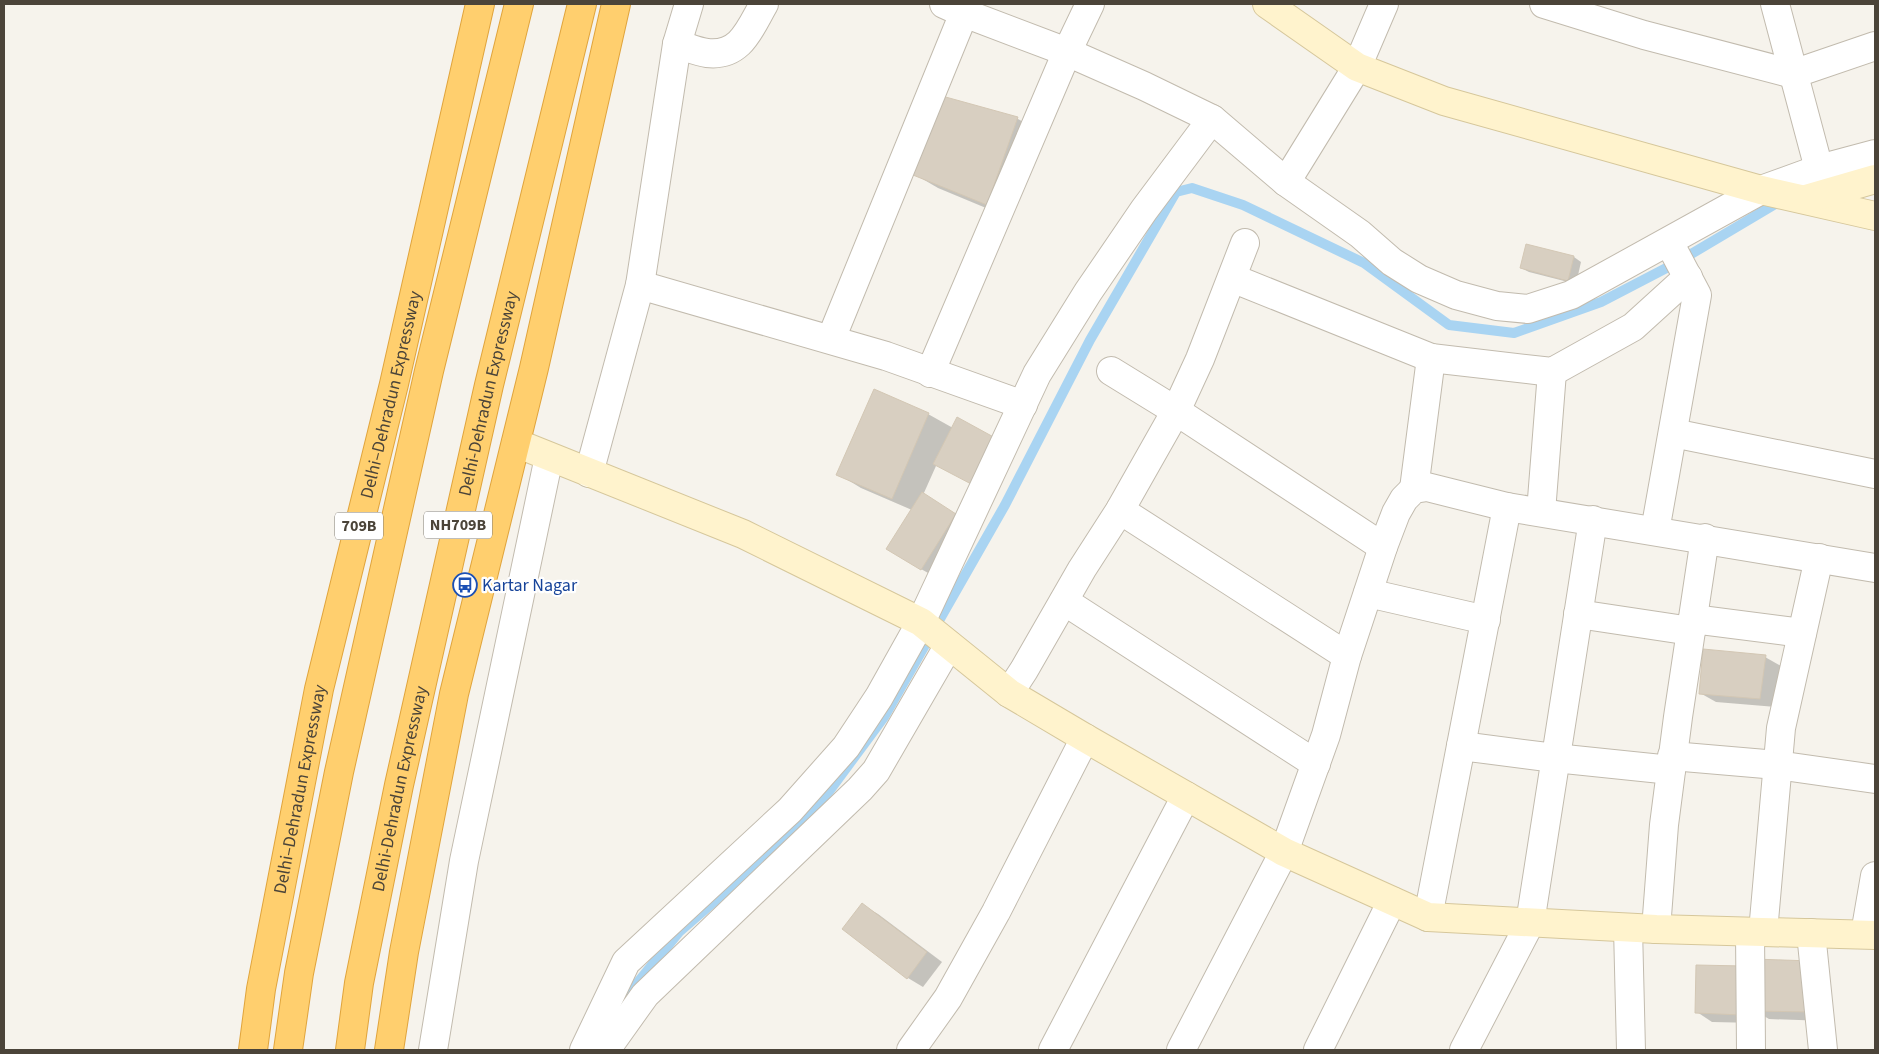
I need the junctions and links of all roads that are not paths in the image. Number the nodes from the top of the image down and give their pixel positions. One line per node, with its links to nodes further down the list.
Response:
1 (480, 4): 78 (highway, Delhi–Dehradun Expressway / 709B)
2 (518, 4): 79 (highway, NH709B)
3 (582, 4): 80 (highway, Delhi-Dehradun Expressway / NH709B)
4 (616, 4): 37 (highway)
5 (689, 4): 13 (street)
6 (764, 4): 13 (street)
7 (1090, 4): 15 (street)
8 (1267, 4): 16 (street)
9 (1384, 4): 16 (street)
10 (1544, 4): 17 (street)
11 (1775, 4): 17 (street)
12 (954, 8): 15 (street); 29 (street)
13 (677, 44): 28 (street)
14 (1875, 46): 17 (street)
15 (1067, 52): 18 (street); 33 (street)
16 (1357, 67): 22 (street); 23 (street)
17 (1794, 74): 20 (street)
18 (1212, 119): 22 (street); 34 (street)
19 (1875, 154): 20 (street)
20 (1819, 169): 23 (street)
21 (1875, 179): 23 (street)
22 (1286, 182): 26 (street)
23 (1783, 195): 24 (street); 26 (street)
24 (1875, 216)
25 (1245, 243): 27 (street)
26 (1678, 258): 32 (street); 36 (street)
27 (1232, 278): 30 (street); 35 (street)
28 (640, 285): 29 (street); 39 (street)
29 (831, 339): 33 (street)
30 (1431, 358): 32 (street); 41 (street)
31 (1111, 371): 35 (street)
32 (1552, 372): 44 (street)
33 (930, 373): 34 (street)
34 (1023, 405): 56 (street)
35 (1176, 411): 43 (street); 48 (street)
36 (1673, 433): 40 (street); 46 (street)
37 (516, 443): 38 (street); 81 (highway)
38 (549, 457): 39 (street); 82 (street)
39 (589, 473): 56 (street)
40 (1875, 474)
41 (1414, 489): 42 (street); 48 (street)
42 (1508, 507): 44 (street); 54 (street)
43 (1120, 510): 52 (street); 58 (street)
44 (1541, 512): 45 (street)
45 (1593, 520): 46 (street); 53 (street)
46 (1655, 531): 47 (street)
47 (1705, 538): 49 (street); 55 (street)
48 (1384, 547): 51 (street)
49 (1819, 558): 50 (street); 57 (street)
50 (1875, 568)
51 (1368, 593): 54 (street); 58 (street)
52 (1064, 601): 59 (street); 64 (street)
53 (1578, 614): 55 (street); 62 (street)
54 (1486, 620): 61 (street)
55 (1692, 625): 57 (street); 63 (street)
56 (934, 633): 59 (street); 83 (street); 84 (street)
57 (1802, 633): 65 (street)
58 (1347, 656): 64 (street)
59 (1009, 693): 60 (street)
60 (1085, 738): 67 (street); 85 (street)
61 (1461, 746): 62 (street); 71 (street)
62 (1556, 758): 63 (street); 72 (street)
63 (1672, 763): 65 (street); 74 (street)
64 (1316, 764): 68 (street)
65 (1777, 765): 66 (street); 75 (street)
66 (1875, 779)
67 (1186, 796): 68 (street); 86 (street)
68 (1284, 852): 70 (street); 87 (street)
69 (1875, 876): 77 (street)
70 (1392, 902): 71 (street); 88 (street)
71 (1428, 917): 72 (street)
72 (1530, 923): 73 (street); 89 (street)
73 (1628, 928): 74 (street); 90 (street)
74 (1656, 929): 75 (street)
75 (1756, 932): 76 (street); 91 (street)
76 (1811, 933): 77 (street); 92 (street)
77 (1870, 935)
78 (253, 1050)
79 (288, 1050)
80 (350, 1050)
81 (389, 1050)
82 (433, 1050)
83 (584, 1050)
84 (607, 1050)
85 (910, 1050)
86 (1053, 1050)
87 (1181, 1050)
88 (1318, 1050)
89 (1464, 1050)
90 (1631, 1050)
91 (1751, 1050)
92 (1823, 1050)

